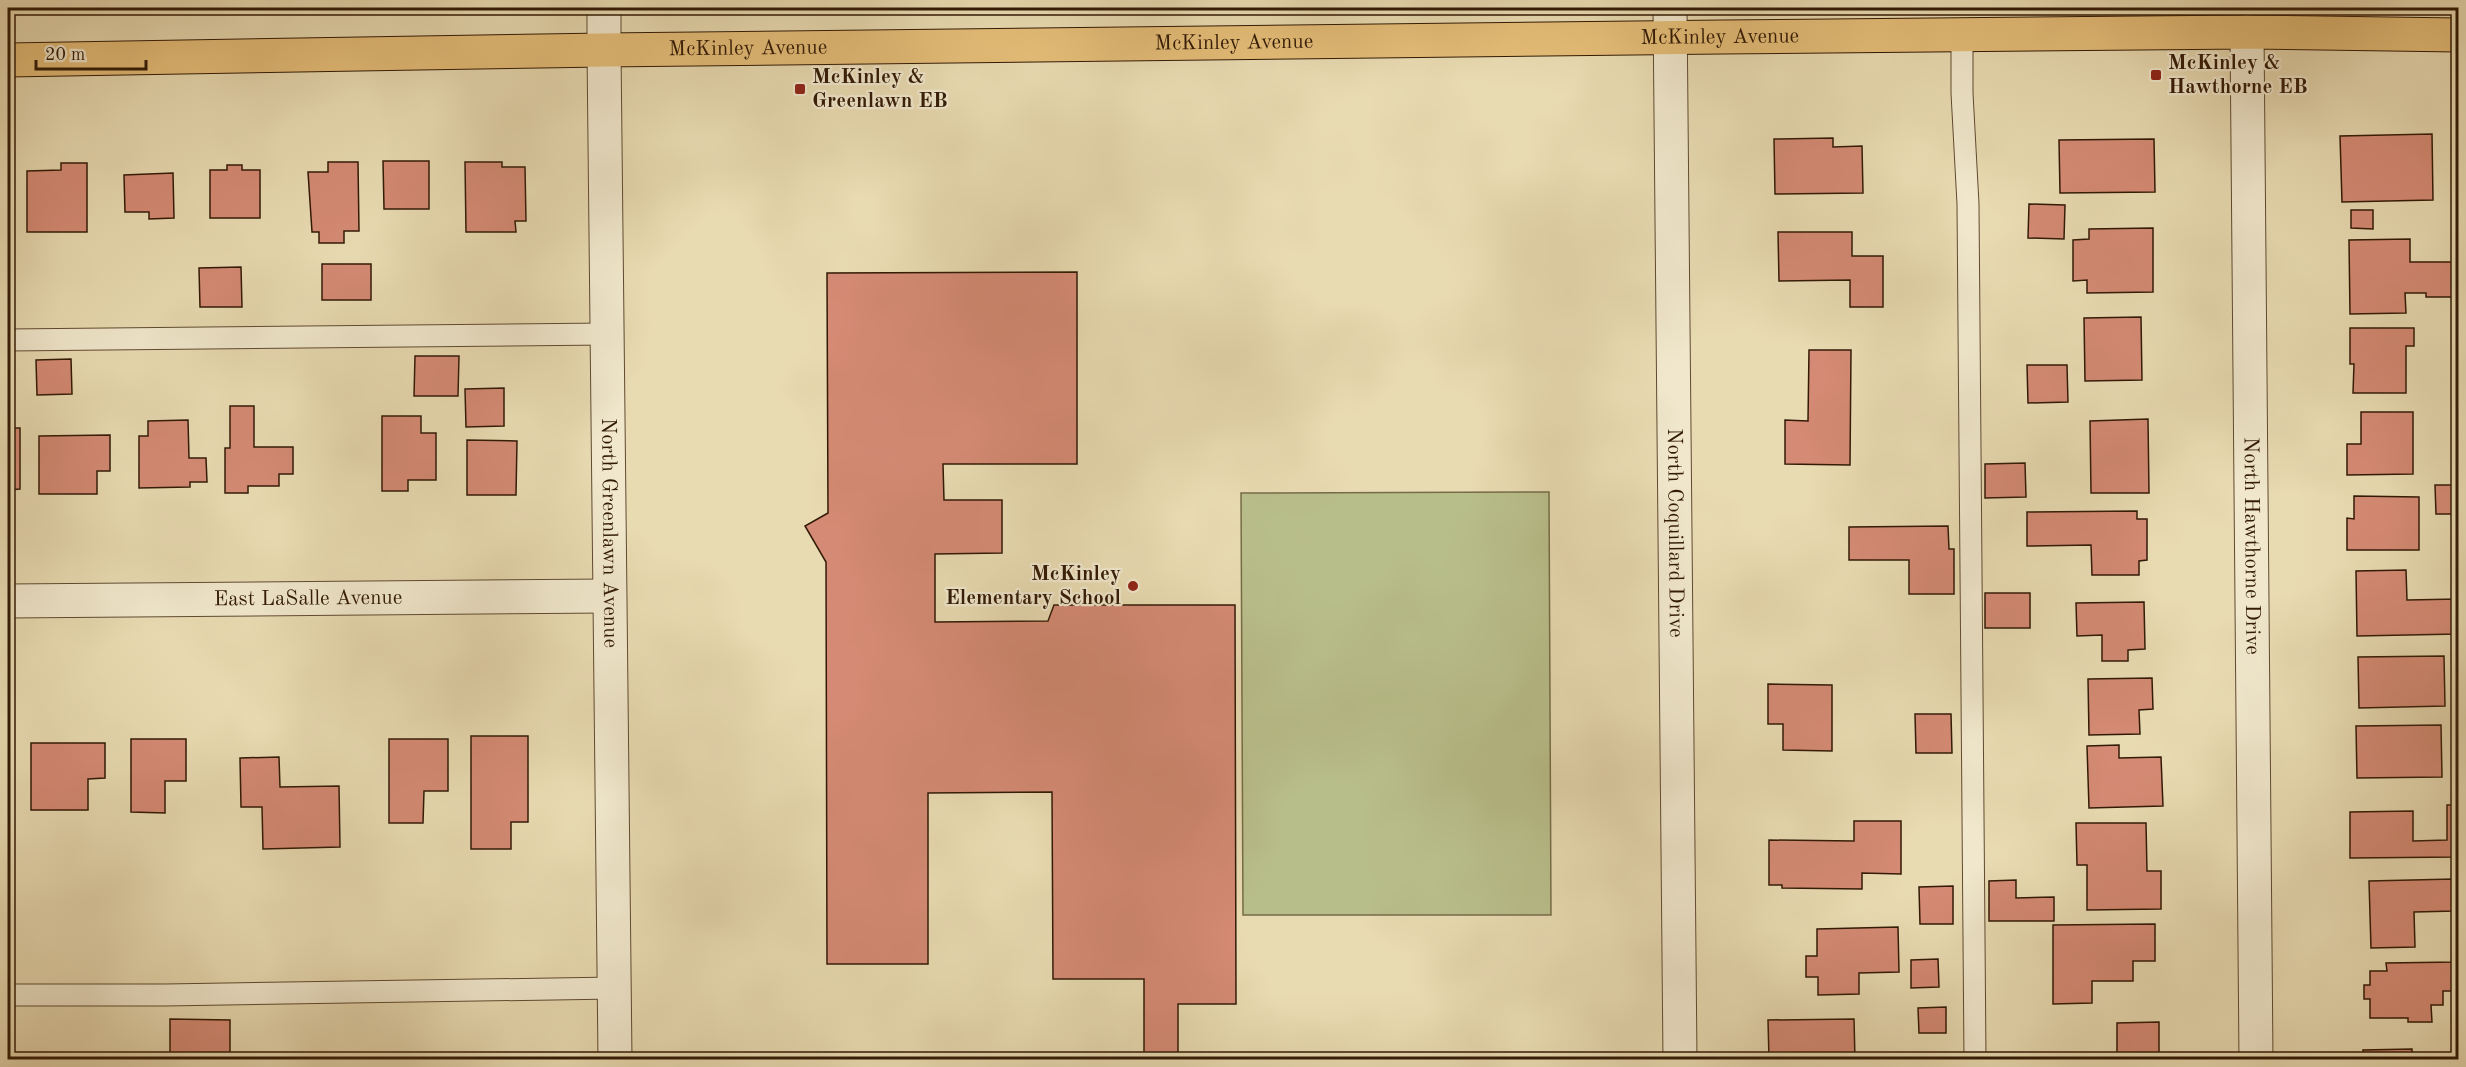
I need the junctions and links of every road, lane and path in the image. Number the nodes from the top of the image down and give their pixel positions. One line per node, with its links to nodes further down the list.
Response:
1 (604, 8): 6 (street, North Greenlawn Avenue)
2 (1670, 23): 4 (main road, McKinley Avenue); 6 (main road, McKinley Avenue); 15 (street, North Coquillard Drive)
3 (2247, 32): 4 (main road, McKinley Avenue); 5 (main road, McKinley Avenue); 17 (street, North Hawthorne Drive)
4 (1962, 35): 16 (lane)
5 (2458, 35)
6 (604, 50): 7 (main road, McKinley Avenue); 8 (street, North Greenlawn Avenue)
7 (8, 60)
8 (607, 334): 9 (lane); 10 (street, North Greenlawn Avenue)
9 (8, 340)
10 (608, 596): 11 (street, East LaSalle Avenue); 12 (street, North Greenlawn Avenue)
11 (8, 601)
12 (614, 988): 13 (lane); 14 (street, North Greenlawn Avenue)
13 (8, 995)
14 (615, 1059)
15 (1680, 1059)
16 (1975, 1059)
17 (2256, 1059)

